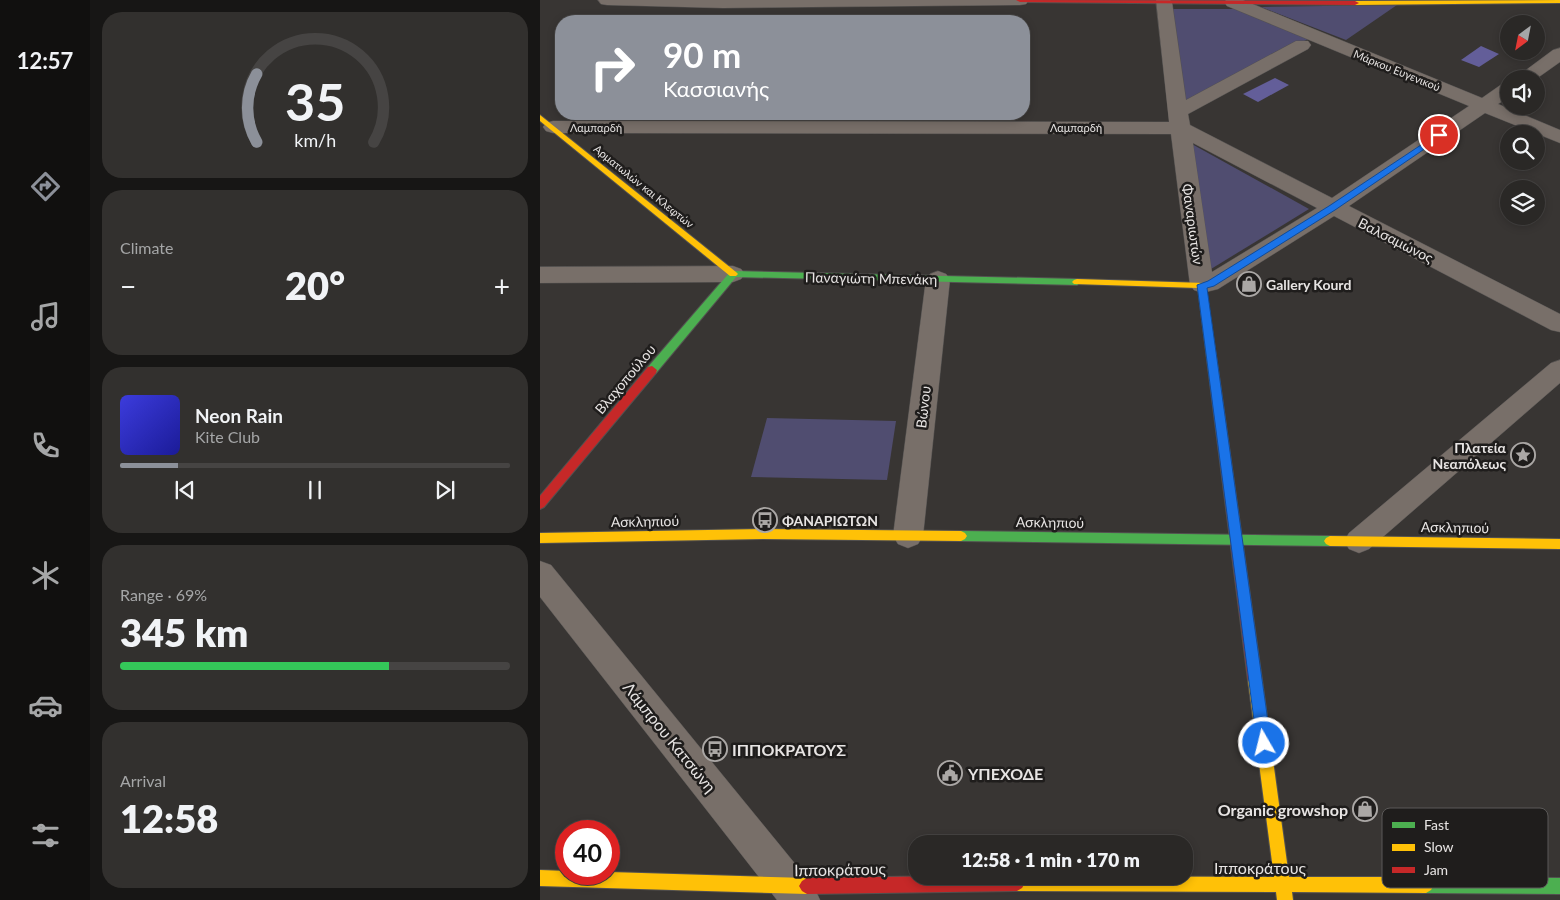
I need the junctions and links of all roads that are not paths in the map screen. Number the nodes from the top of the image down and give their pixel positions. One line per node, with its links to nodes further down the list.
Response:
1 (607, 0): 4 (street)
2 (1020, 0): 4 (street); 5 (street)
3 (1560, 1): 6 (street)
4 (721, 2): 7 (street)
5 (1163, 2): 6 (street); 14 (street, Φαναριωτών)
6 (1233, 2): 12 (street, Μάρκου Ευγενικού)
7 (743, 15)
8 (1302, 45): 14 (street)
9 (1560, 54): 10 (street)
10 (1536, 70)
11 (1500, 94): 12 (street)
12 (1484, 105): 17 (street, Μάρκου Ευγενικού); 18 (street)
13 (918, 120): 16 (street)
14 (1179, 120): 16 (street, Λαμπαρδή); 18 (street, Βαλσαμώνος); 22 (street, Φαναριωτών)
15 (546, 122): 16 (street, Λαμπαρδή); 19 (street, Αρματωλών και Κλεφτών)
16 (928, 126)
17 (1560, 137)
18 (1332, 208): 22 (street); 23 (street, Βαλσαμώνος)
19 (733, 274): 20 (street, Παναγιώτη Μπενάκη); 21 (street, Παναγιώτη Μπενάκη); 25 (street, Βλαχοπούλου)
20 (540, 275)
21 (938, 279): 22 (street, Παναγιώτη Μπενάκη); 26 (street, Βώνου)
22 (1202, 285): 28 (street, Φαναριωτών)
23 (1560, 324)
24 (1560, 369): 29 (street)
25 (540, 504)
26 (908, 536): 27 (street, Ασκληπιού); 28 (street, Ασκληπιού)
27 (540, 538)
28 (1236, 540): 29 (street, Ασκληπιού); 33 (street, Φαναριωτών)
29 (1358, 541): 30 (street, Ασκληπιού)
30 (1560, 544)
31 (540, 574): 35 (street, Λάμπρου Κατσώνη)
32 (540, 878): 35 (street, Ιπποκράτους)
33 (1282, 883): 34 (street, Ιπποκράτους); 35 (street, Ιπποκράτους); 36 (street, Φαναριωτών)
34 (1382, 884)
35 (795, 893)
36 (1285, 900)

